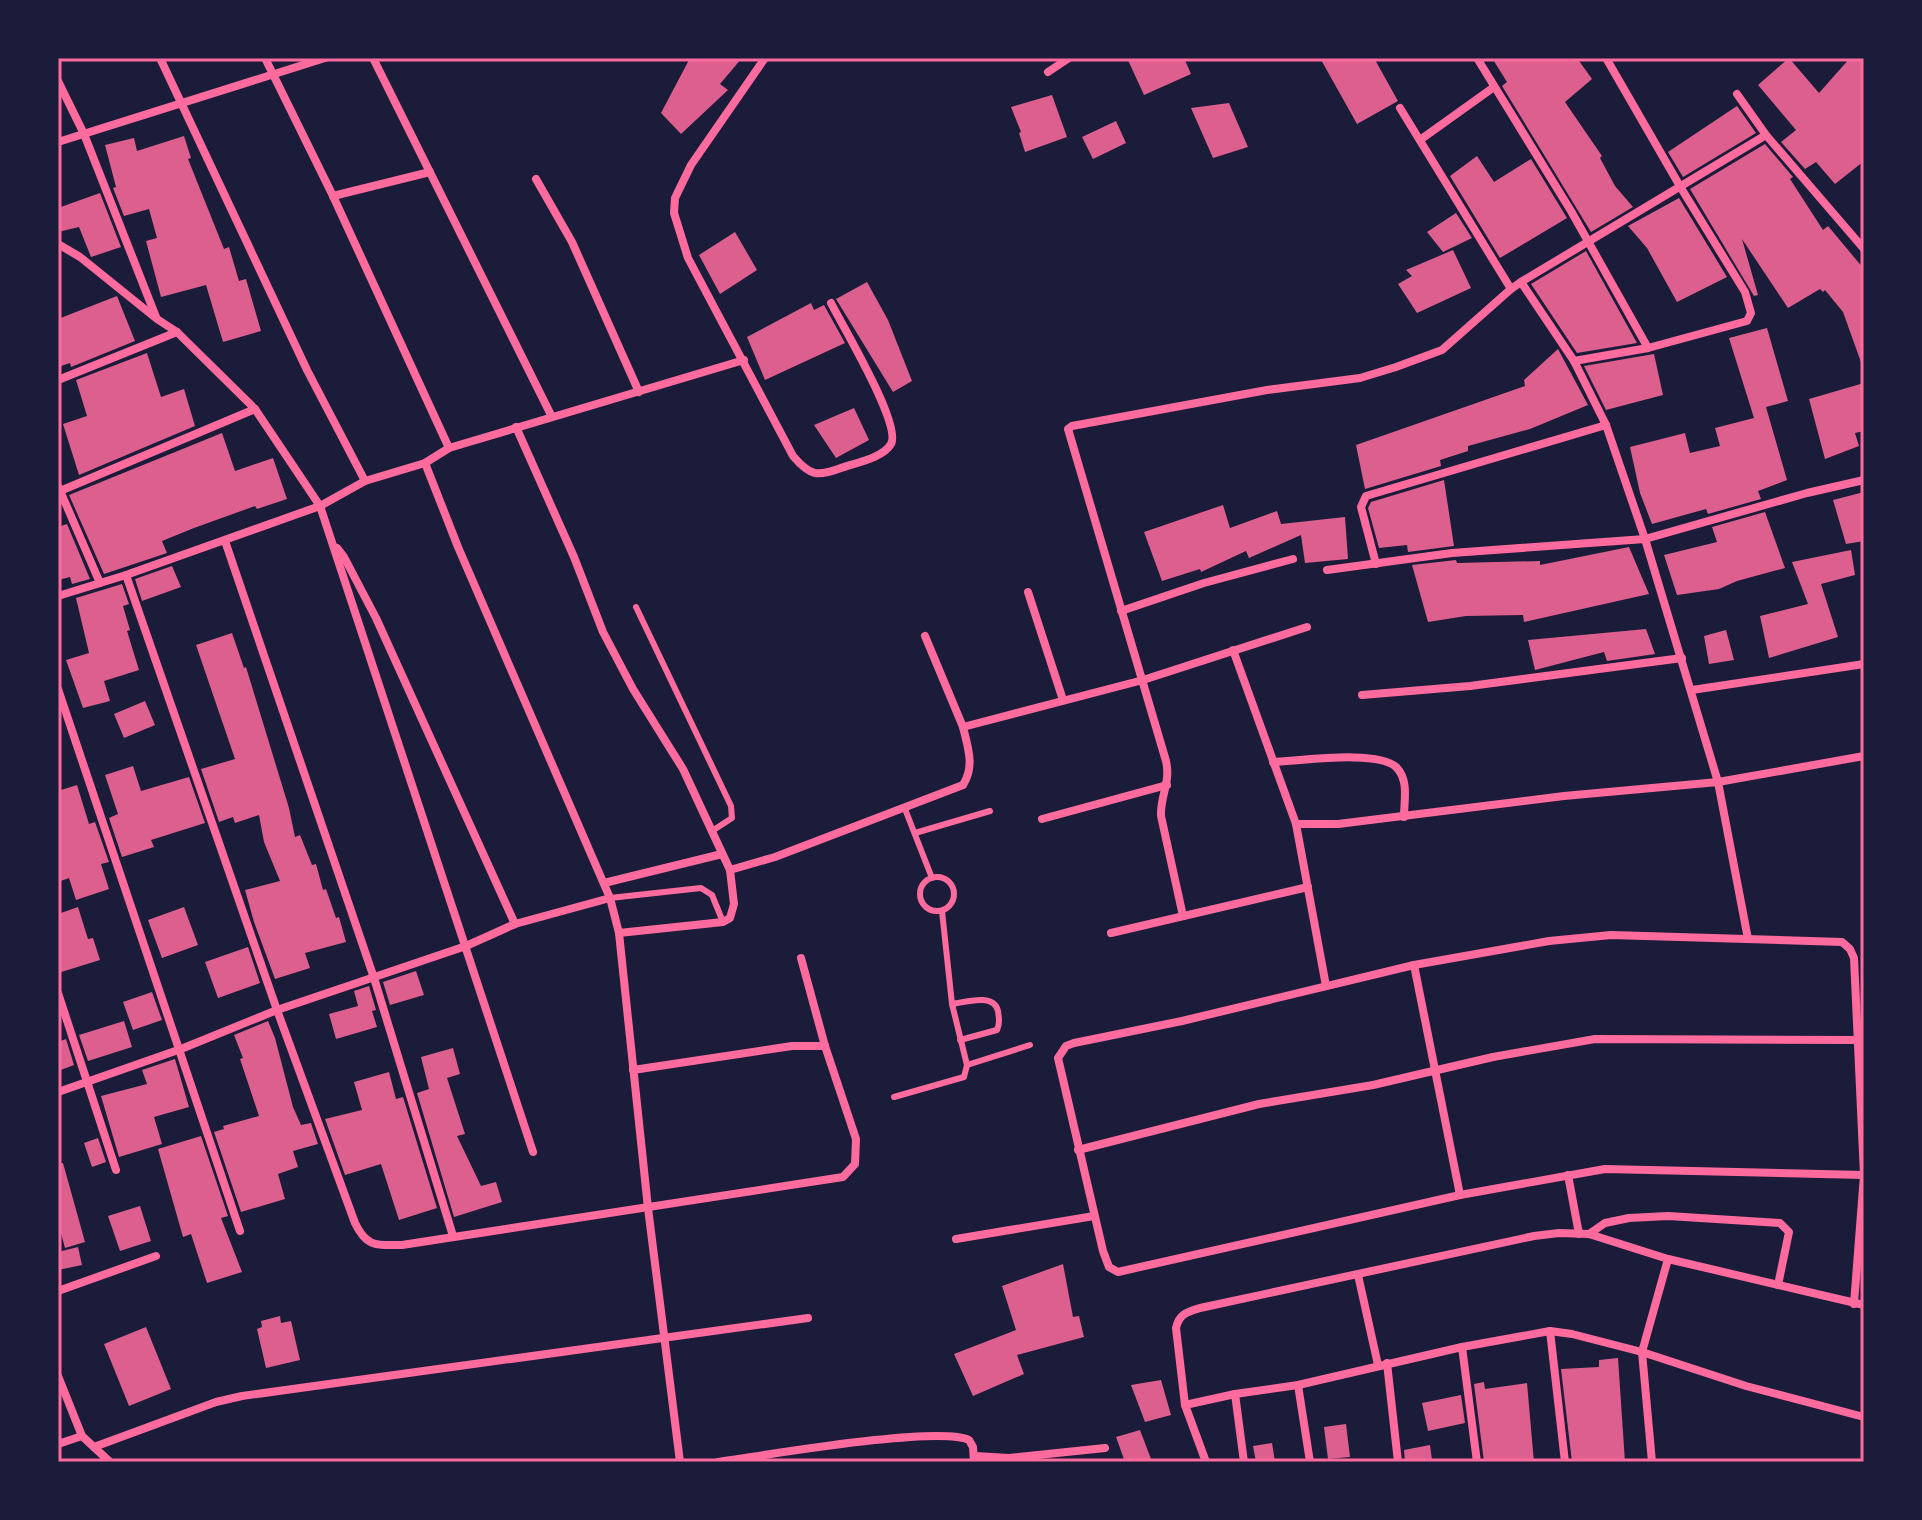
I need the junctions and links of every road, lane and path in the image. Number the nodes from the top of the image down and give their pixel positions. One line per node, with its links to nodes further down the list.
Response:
1 (160, 58): 14 (street)
2 (265, 58): 10 (street)
3 (325, 58): 10 (street)
4 (373, 58): 20 (street)
5 (765, 58): 33 (street)
6 (1069, 58): 9 (street)
7 (1477, 58): 12 (street)
8 (1606, 58): 22 (street)
9 (1048, 72)
10 (272, 73): 14 (street); 23 (street)
11 (58, 81): 16 (street)
12 (1494, 87): 18 (street); 24 (street)
13 (1737, 94): 17 (street)
14 (183, 102): 16 (street); 44 (street)
15 (1400, 108): 18 (street)
16 (84, 134): 19 (street); 30 (street)
17 (1766, 135): 22 (street); 26 (street)
18 (1420, 140): 28 (street)
19 (58, 142)
20 (430, 172): 23 (street); 38 (street)
21 (536, 179): 36 (street)
22 (1681, 188): 24 (street); 32 (street)
23 (333, 196): 41 (street)
24 (1589, 242): 27 (street); 32 (street)
25 (58, 244): 30 (street)
26 (1864, 249)
27 (1521, 282): 28 (street); 34 (street)
28 (1511, 289): 58 (street)
29 (831, 303): 33 (street)
30 (157, 319): 31 (street)
31 (177, 332): 35 (street); 37 (street)
32 (1648, 348): 34 (street)
33 (744, 360): 36 (street)
34 (1574, 361): 39 (street)
35 (58, 380)
36 (639, 392): 38 (street)
37 (255, 409): 45 (street); 46 (street)
38 (552, 417): 40 (street)
39 (1606, 425): 47 (street); 51 (street)
40 (516, 427): 41 (street); 81 (street)
41 (449, 448): 42 (street)
42 (425, 463): 44 (street); 86 (street)
43 (1864, 480): 47 (street)
44 (365, 481): 46 (street)
45 (59, 489): 54 (street)
46 (320, 506): 48 (street); 49 (street)
47 (1645, 539): 51 (street); 64 (street)
48 (225, 541): 53 (street); 99 (street)
49 (333, 545): 59 (street); 60 (street)
50 (1293, 559): 58 (street)
51 (1376, 564): 52 (street)
52 (1327, 570)
53 (126, 575): 54 (street); 103 (street)
54 (100, 583): 56 (street)
55 (1028, 592): 70 (street)
56 (58, 596)
57 (636, 607): 81 (lane)
58 (1121, 611): 66 (street)
59 (376, 618): 60 (street); 92 (street)
60 (359, 624): 96 (street)
61 (1307, 627): 63 (street)
62 (925, 636): 71 (street)
63 (1233, 650): 66 (street); 73 (street)
64 (1682, 658): 68 (street); 69 (street)
65 (1864, 664): 68 (street)
66 (1143, 680): 70 (street); 75 (street)
67 (58, 689): 108 (street)
68 (1692, 690): 74 (street)
69 (1362, 695)
70 (1063, 700): 71 (street)
71 (963, 727): 76 (street)
72 (1864, 756): 74 (street)
73 (1273, 762): 78 (street); 80 (street)
74 (1718, 782): 78 (street); 95 (street)
75 (1167, 785): 79 (street); 90 (street)
76 (905, 809): 82 (lane); 84 (street)
77 (990, 811): 82 (lane)
78 (1404, 817): 80 (street)
79 (1042, 819)
80 (1296, 824): 87 (street)
81 (712, 831): 83 (street)
82 (915, 833): 85 (lane)
83 (722, 854): 84 (street); 86 (street)
84 (730, 870): 91 (street)
85 (932, 878): 89 (lane); 89 (lane)
86 (604, 883): 88 (street)
87 (1308, 887): 90 (street); 100 (street)
88 (610, 898): 91 (lane); 92 (street); 93 (street)
89 (942, 911): 102 (lane)
90 (1183, 916): 94 (street)
91 (723, 922): 93 (street)
92 (515, 924): 96 (street)
93 (619, 933): 110 (street)
94 (1111, 933)
95 (1748, 939): 98 (street); 105 (street)
96 (466, 946): 99 (street); 116 (street)
97 (801, 958): 107 (street)
98 (1414, 965): 100 (street); 111 (street)
99 (374, 978): 103 (street); 126 (street)
100 (1326, 986): 115 (street)
101 (58, 993): 112 (street)
102 (952, 1004): 104 (lane); 104 (lane)
103 (277, 1010): 108 (street); 126 (street)
104 (960, 1040): 109 (lane)
105 (1858, 1040): 111 (street); 119 (street)
106 (1030, 1045): 109 (lane)
107 (825, 1046): 110 (street); 121 (street)
108 (181, 1049): 112 (street); 123 (street)
109 (967, 1065): 114 (lane)
110 (633, 1070): 121 (street)
111 (1435, 1072): 115 (street); 120 (street)
112 (87, 1084): 113 (street); 117 (street)
113 (58, 1092)
114 (894, 1097)
115 (1078, 1150): 122 (street)
116 (533, 1152)
117 (116, 1170)
118 (1568, 1175): 119 (street); 120 (street); 124 (street)
119 (1864, 1175): 133 (street)
120 (1460, 1195): 122 (street)
121 (648, 1208): 126 (street); 137 (street)
122 (1094, 1216): 127 (street)
123 (240, 1231)
124 (1579, 1234): 125 (street); 130 (street)
125 (1589, 1234): 129 (street); 131 (street)
126 (453, 1236)
127 (956, 1239)
128 (156, 1256): 132 (street)
129 (1668, 1259): 131 (street); 139 (street)
130 (1358, 1275): 140 (street); 144 (street)
131 (1778, 1285): 133 (street)
132 (58, 1291)
133 (1854, 1304): 134 (street)
134 (1864, 1305)
135 (808, 1318): 137 (street)
136 (1550, 1331): 138 (street); 139 (street); 159 (street)
137 (666, 1339): 148 (street); 152 (street)
138 (1462, 1347): 140 (street); 158 (street)
139 (1642, 1352): 145 (street); 160 (street)
140 (1383, 1364): 142 (street); 157 (street)
141 (58, 1376): 146 (street)
142 (1298, 1385): 143 (street); 156 (street)
143 (1235, 1394): 144 (street); 155 (street)
144 (1185, 1405): 154 (street)
145 (1864, 1417)
146 (82, 1436): 147 (street); 148 (street)
147 (58, 1444)
148 (94, 1447): 151 (street)
149 (1105, 1448): 150 (street)
150 (974, 1459): 153 (street)
151 (110, 1462)
152 (680, 1462)
153 (718, 1462)
154 (1206, 1462)
155 (1244, 1462)
156 (1310, 1462)
157 (1398, 1462)
158 (1477, 1462)
159 (1565, 1462)
160 (1652, 1462)

